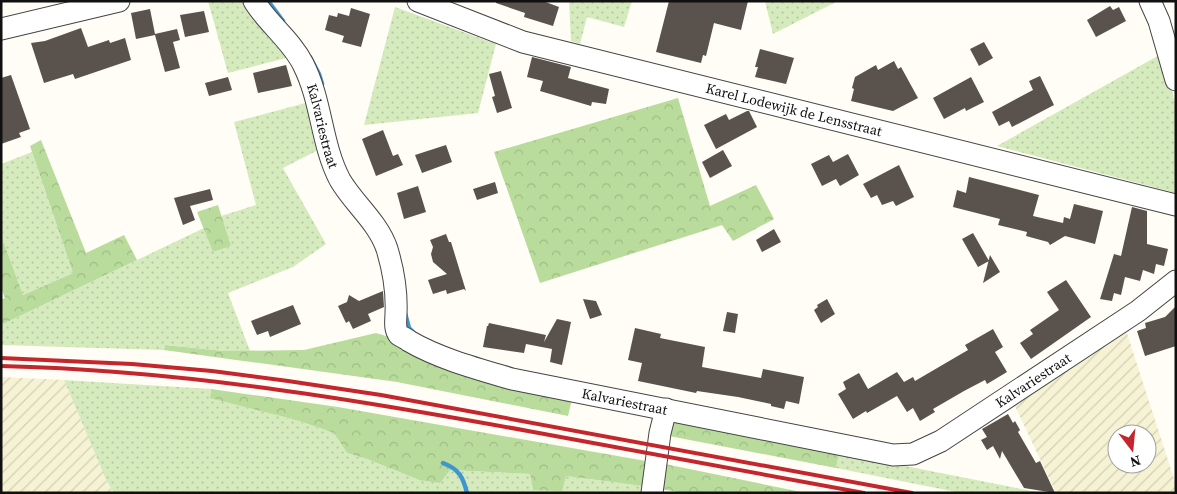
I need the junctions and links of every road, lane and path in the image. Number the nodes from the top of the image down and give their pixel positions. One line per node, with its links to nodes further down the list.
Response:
1 (254, 1): 9 (street, Kalvariestraat)
2 (418, 1): 7 (street, Karel Lodewijk de Lensstraat)
3 (1150, 1): 6 (street)
4 (107, 2): 5 (street)
5 (1, 29)
6 (1176, 80)
7 (1176, 205)
8 (1176, 281): 9 (street, Kalvariestraat)
9 (666, 409): 10 (street)
10 (652, 493)

